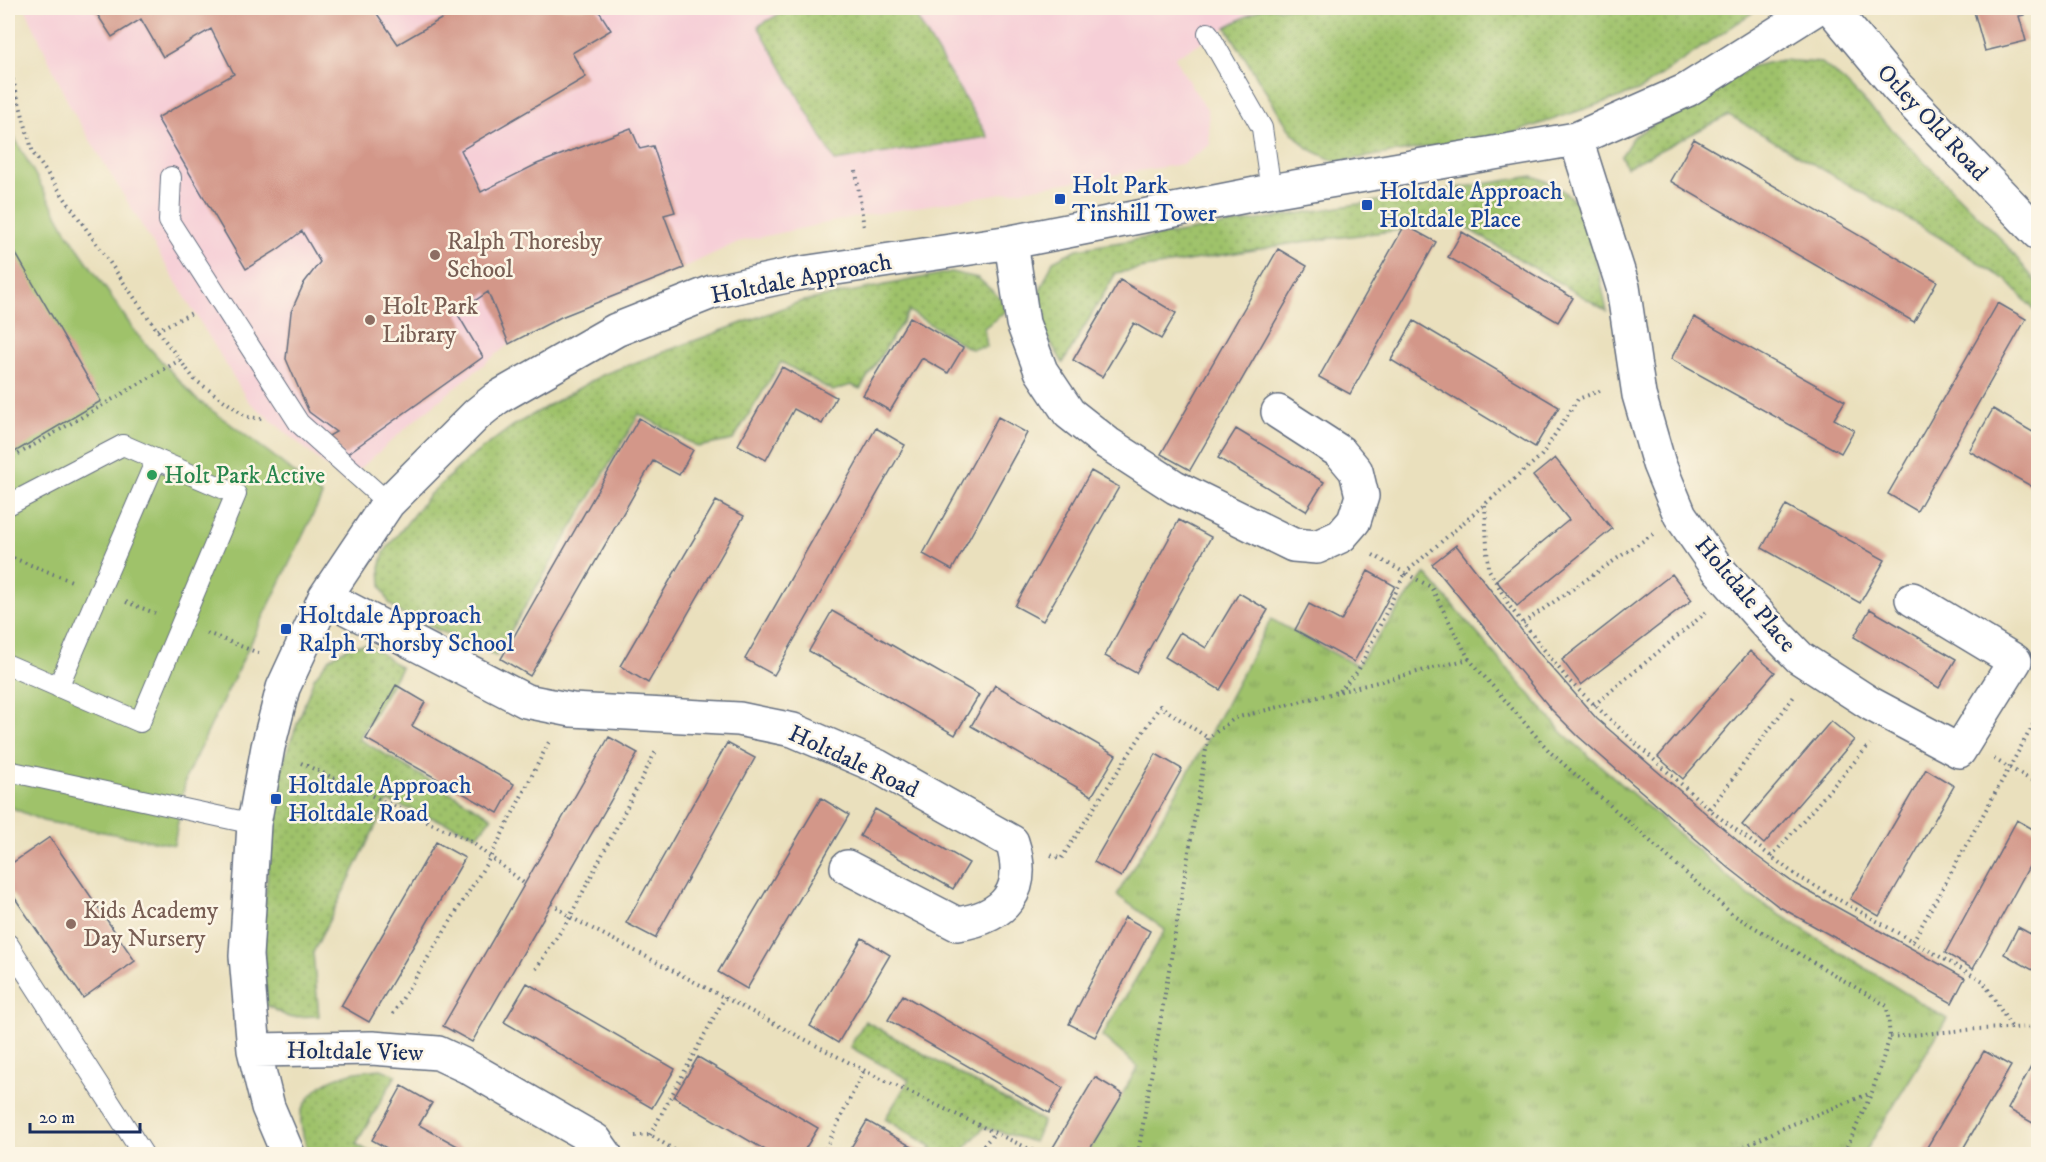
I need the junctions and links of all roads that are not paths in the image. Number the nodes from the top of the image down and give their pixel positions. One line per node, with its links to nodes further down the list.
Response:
1 (1817, 8): 4 (street, Holtdale Approach)
2 (1831, 8): 7 (street, Otley Old Road)
3 (1208, 33): 6 (lane)
4 (1576, 140): 6 (street, Holtdale Approach); 14 (street, Holtdale Place)
5 (171, 177): 11 (lane)
6 (1271, 191): 8 (street, Holtdale Approach)
7 (2038, 233)
8 (1011, 242): 9 (street); 11 (street, Holtdale Approach)
9 (1278, 412)
10 (156, 460): 12 (lane); 16 (lane); 16 (lane)
11 (388, 503): 13 (street, Holtdale Approach)
12 (8, 505)
13 (325, 597): 18 (street, Holtdale Approach); 19 (street, Holtdale Road)
14 (1912, 598)
15 (8, 664): 16 (lane)
16 (58, 687)
17 (8, 771): 18 (lane)
18 (254, 824): 21 (street, Holtdale Approach)
19 (847, 867)
20 (8, 944): 22 (lane)
21 (254, 1050): 23 (street, Holtdale Approach); 24 (street, Holtdale View)
22 (144, 1155)
23 (288, 1155)
24 (605, 1155)

